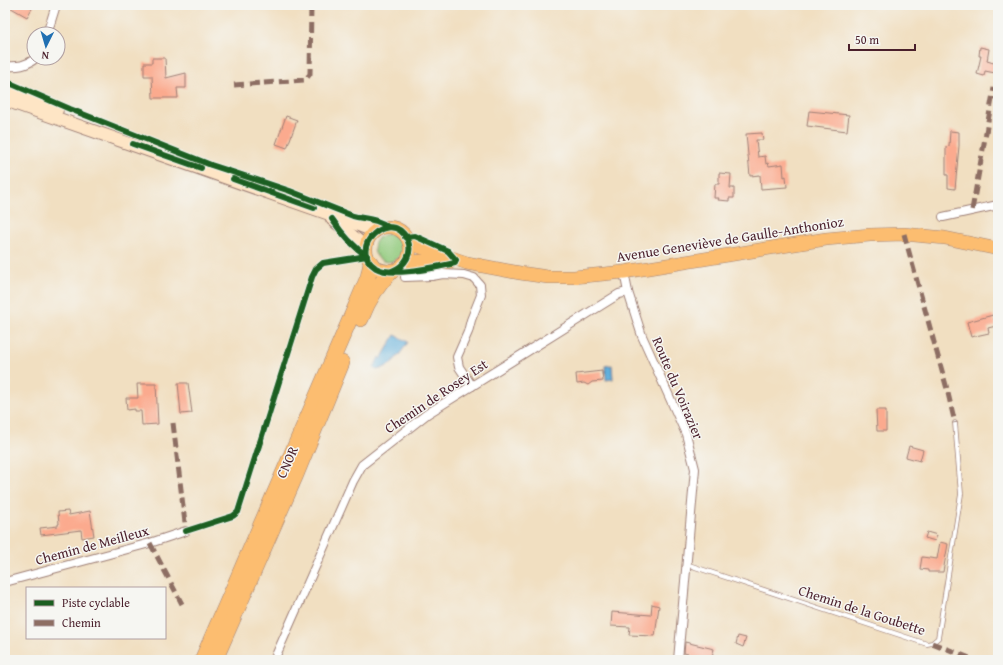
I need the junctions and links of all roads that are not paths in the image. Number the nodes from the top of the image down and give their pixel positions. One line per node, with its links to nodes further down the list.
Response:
1 (56, 5): 2 (street)
2 (49, 26)
3 (26, 65): 4 (street)
4 (5, 66)
5 (5, 89): 7 (main road)
6 (5, 100): 7 (main road)
7 (133, 144): 9 (main road)
8 (998, 205): 10 (street)
9 (314, 208): 11 (main road); 14 (main road)
10 (943, 217)
11 (377, 230): 12 (main road); 14 (main road)
12 (409, 243): 15 (main road, Avenue Geneviève de Gaulle-Anthonioz); 16 (main road)
13 (998, 249): 17 (main road, Avenue Geneviève de Gaulle-Anthonioz)
14 (368, 256): 16 (main road); 25 (highway, CNOR)
15 (467, 263): 16 (main road, Avenue Geneviève de Gaulle-Anthonioz); 17 (main road, Avenue Geneviève de Gaulle-Anthonioz)
16 (398, 267): 26 (highway, CNOR)
17 (624, 272): 19 (street, Route du Voirazier)
18 (406, 278): 20 (street)
19 (628, 292): 20 (street, Chemin de Rosey Est); 23 (street, Route du Voirazier)
20 (472, 386): 27 (street, Chemin de Rosey Est)
21 (955, 423): 23 (lane, Chemin de la Goubette)
22 (186, 531): 24 (street, Chemin de Meilleux)
23 (686, 564): 28 (street, Route du Voirazier)
24 (5, 582)
25 (202, 660)
26 (215, 660)
27 (274, 660)
28 (678, 660)

